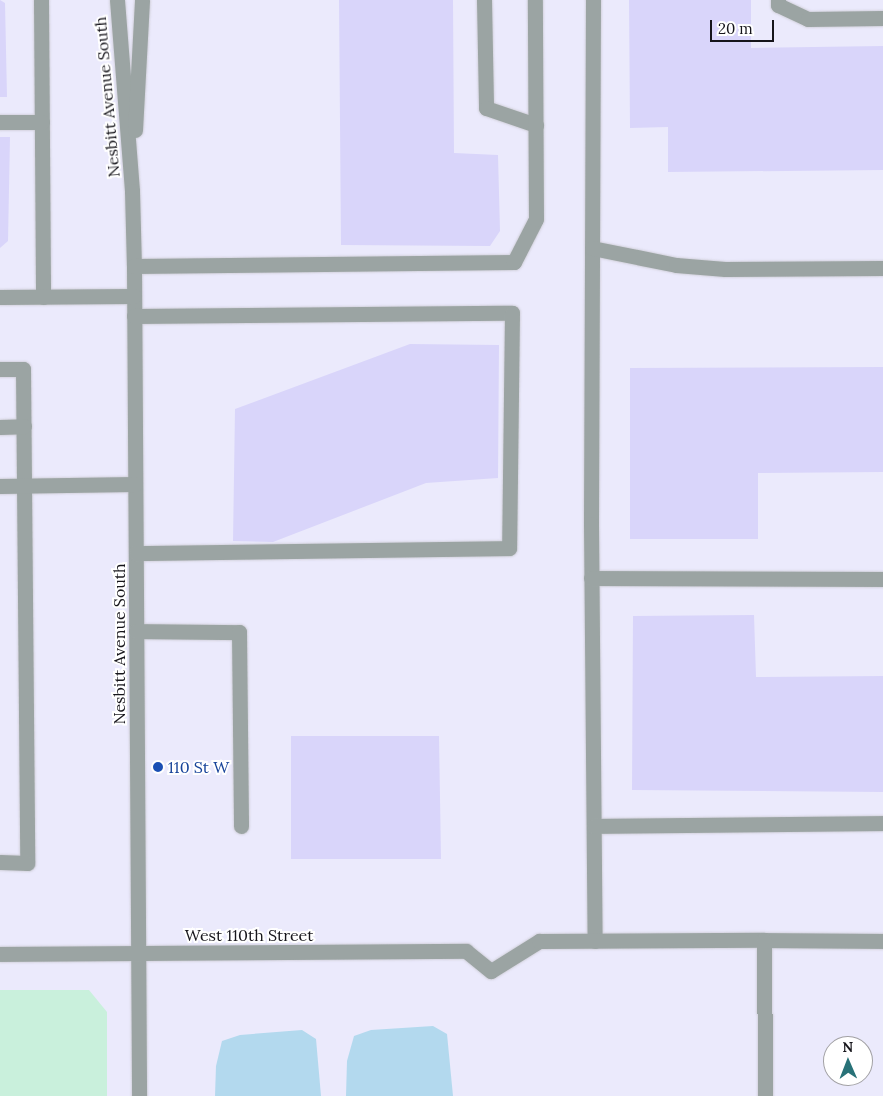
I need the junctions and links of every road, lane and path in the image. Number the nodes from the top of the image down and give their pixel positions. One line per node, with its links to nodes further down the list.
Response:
1 (41, 0): 10 (street)
2 (117, 0): 12 (street, Nesbitt Avenue South)
3 (142, 0): 12 (street, Nesbitt Avenue South)
4 (484, 0): 11 (street)
5 (535, 0): 11 (street)
6 (593, 0): 13 (street)
7 (778, 0): 8 (street)
8 (883, 18)
9 (0, 122): 10 (street)
10 (42, 122): 18 (street)
11 (536, 125): 14 (street)
12 (132, 191): 14 (street, Nesbitt Avenue South)
13 (592, 248): 15 (street); 27 (street)
14 (134, 266): 16 (street, Nesbitt Avenue South)
15 (883, 268)
16 (134, 296): 18 (street); 19 (street, Nesbitt Avenue South)
17 (0, 297): 18 (street)
18 (43, 297)
19 (134, 316): 23 (street, Nesbitt Avenue South); 26 (street)
20 (0, 369): 22 (street)
21 (0, 426): 22 (street)
22 (24, 426): 25 (street)
23 (135, 484): 25 (street); 26 (street, Nesbitt Avenue South)
24 (0, 486): 25 (street)
25 (24, 486): 33 (street)
26 (136, 553): 29 (street, Nesbitt Avenue South)
27 (591, 578): 28 (street); 32 (street)
28 (883, 579)
29 (136, 631): 31 (street); 37 (street, Nesbitt Avenue South)
30 (883, 823): 32 (street)
31 (241, 826)
32 (594, 826): 35 (street)
33 (0, 862)
34 (764, 940): 35 (street); 36 (street); 40 (street)
35 (595, 941): 37 (street, West 110th Street)
36 (883, 941)
37 (138, 953): 38 (street, West 110th Street); 39 (street, Nesbitt Avenue South)
38 (0, 954)
39 (139, 1096)
40 (765, 1096)

